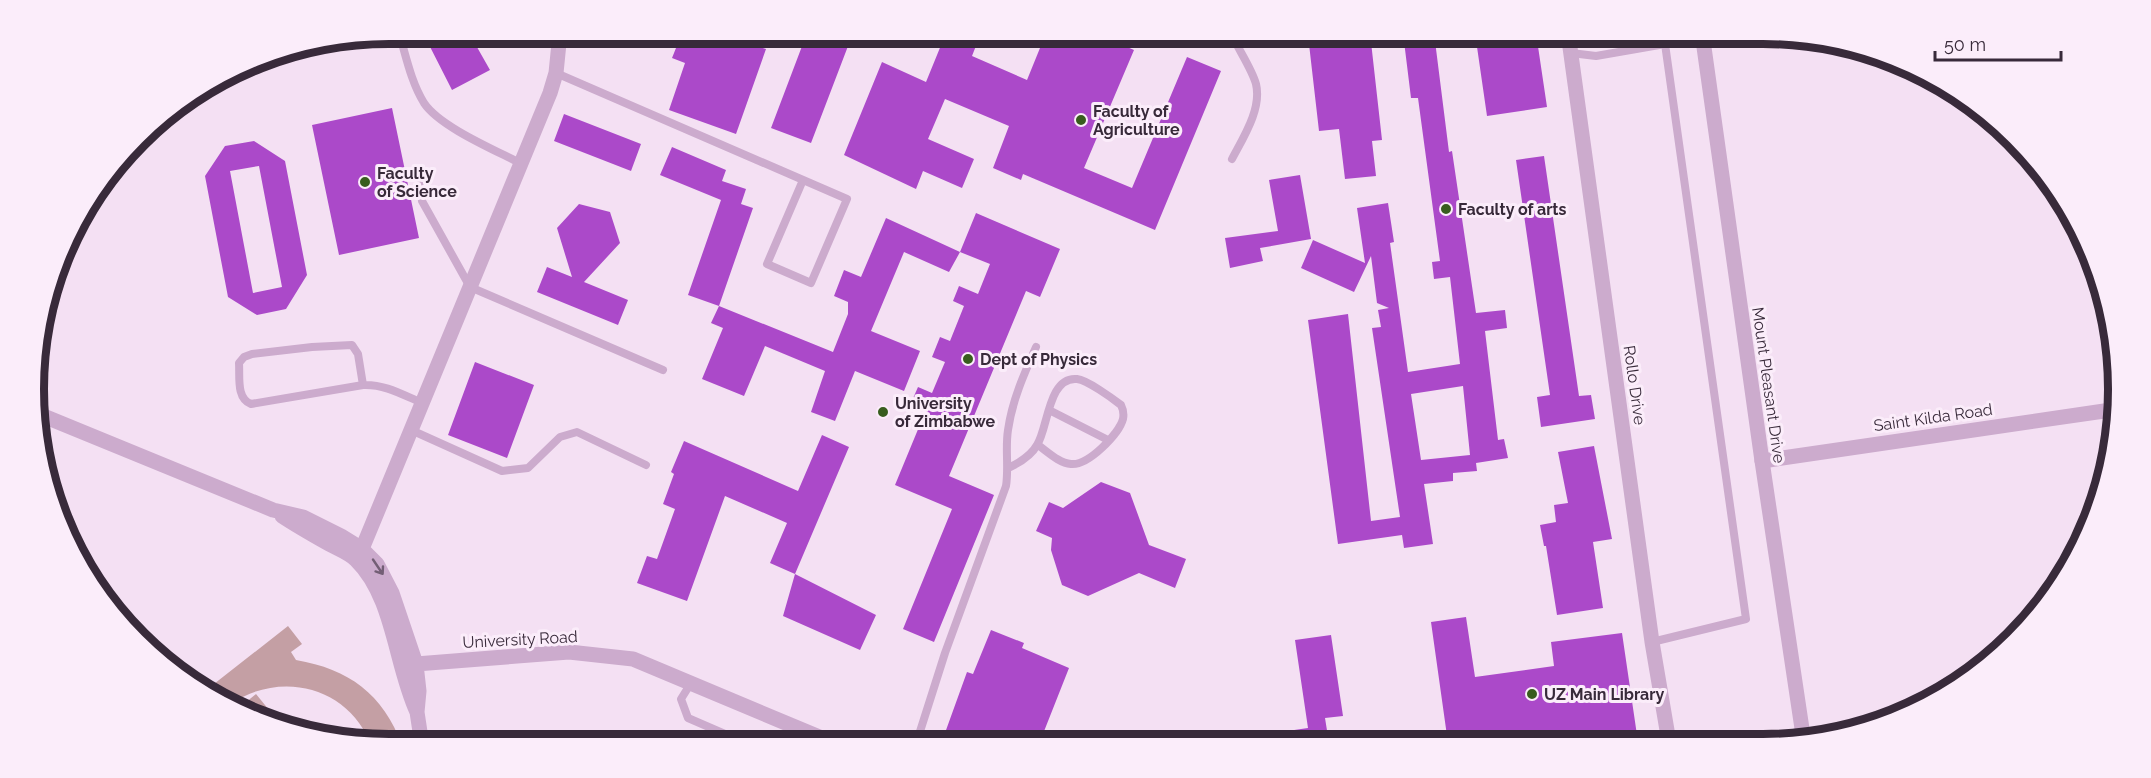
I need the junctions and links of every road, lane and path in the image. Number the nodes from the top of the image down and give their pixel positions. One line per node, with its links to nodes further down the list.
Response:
1 (403, 44): 9 (lane)
2 (559, 44): 7 (street)
3 (1236, 44): 8 (lane)
4 (1570, 44): 6 (street, Rollo Drive)
5 (1704, 44): 23 (street, Mount Pleasant Drive)
6 (1571, 53): 27 (street, Rollo Drive); 27 (lane)
7 (556, 73): 9 (street); 10 (lane)
8 (1232, 159)
9 (522, 164): 12 (street)
10 (803, 180): 10 (lane)
11 (420, 182): 12 (lane)
12 (470, 287): 14 (lane); 16 (street)
13 (1036, 347): 25 (lane)
14 (663, 370)
15 (363, 385): 15 (lane); 16 (lane)
16 (422, 404): 20 (street)
17 (1049, 410): 21 (lane); 21 (lane); 22 (lane)
18 (2107, 410): 23 (street, Saint Kilda Road)
19 (44, 416): 26 (street)
20 (411, 430): 24 (lane); 26 (street)
21 (1108, 440): 22 (lane)
22 (1038, 445): 25 (lane)
23 (1762, 461): 30 (street, Mount Pleasant Drive)
24 (646, 465)
25 (1008, 468): 34 (lane)
26 (358, 554): 28 (street)
27 (1653, 642): 35 (street, Rollo Drive)
28 (409, 666): 29 (street, University Road); 31 (street)
29 (691, 683): 32 (lane); 33 (street, University Road)
30 (1803, 732)
31 (420, 734)
32 (725, 734)
33 (812, 734)
34 (919, 734)
35 (1668, 734)

